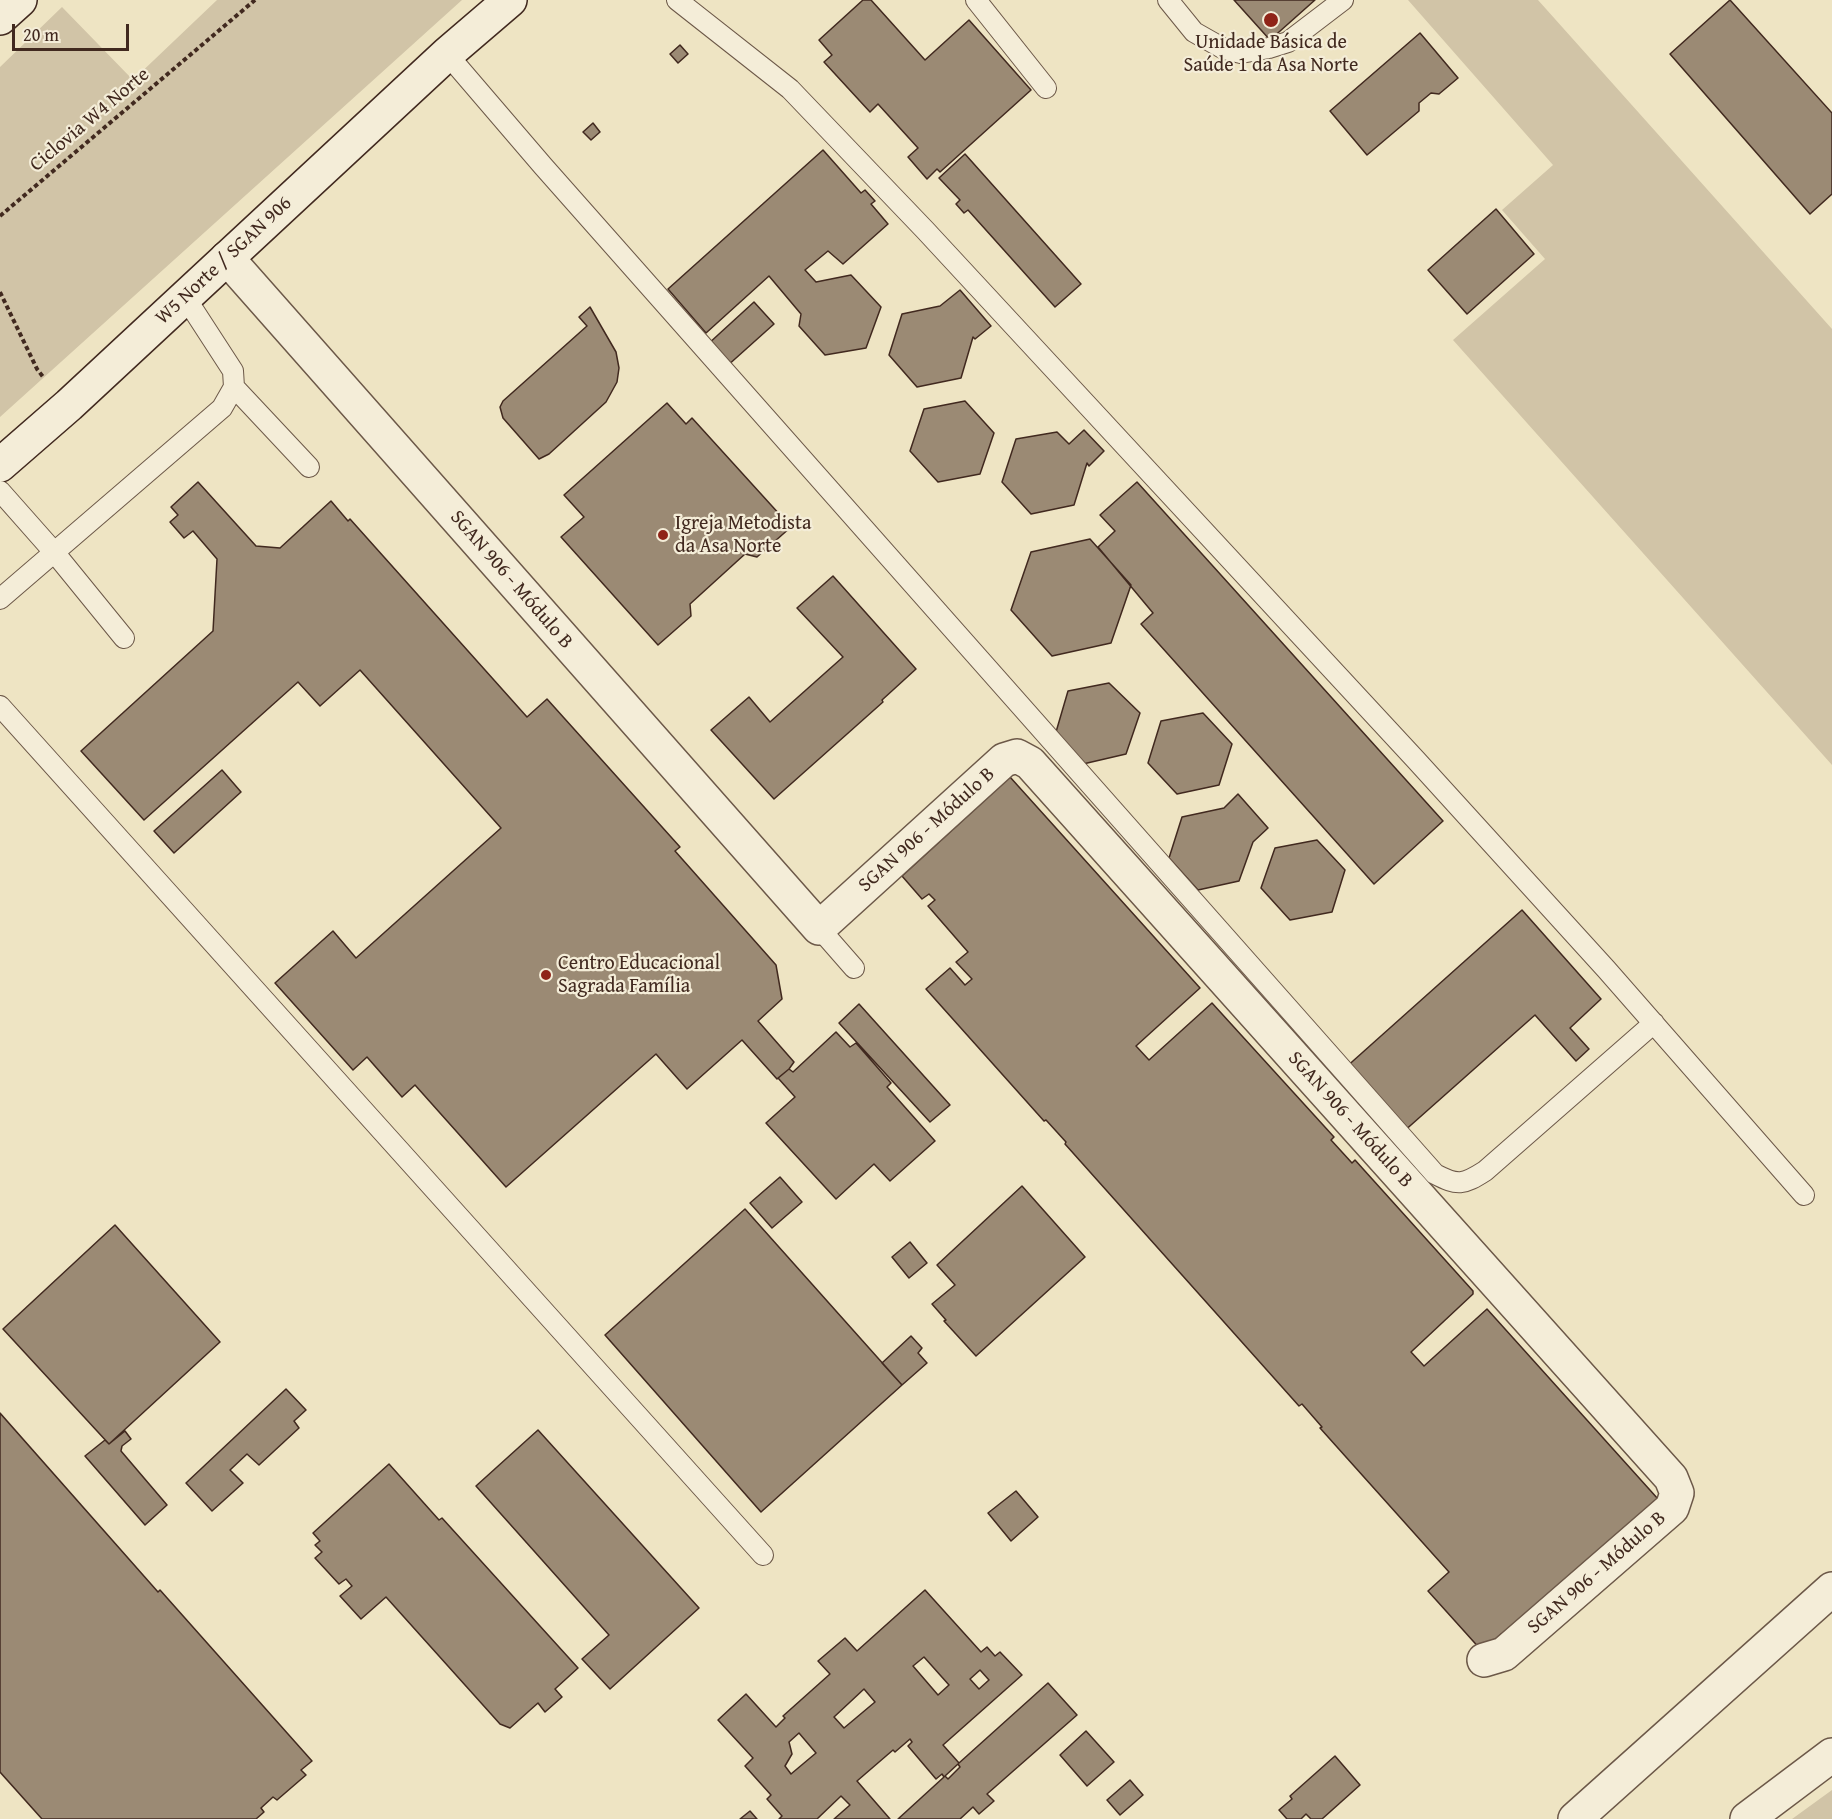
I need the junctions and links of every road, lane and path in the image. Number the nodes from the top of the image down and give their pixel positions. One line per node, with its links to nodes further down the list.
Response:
1 (20, 0): 8 (street)
2 (255, 0): 11 (path, Ciclovia W4 Norte)
3 (510, 0): 9 (street, W5 Norte / SGAN 906)
4 (677, 0): 26 (lane)
5 (976, 0): 10 (lane)
6 (1168, 0): 7 (lane)
7 (1343, 0)
8 (0, 18)
9 (447, 54): 12 (street, W5 Norte / SGAN 906); 26 (lane)
10 (1046, 88)
11 (0, 216)
12 (227, 258): 14 (street, W5 Norte / SGAN 906); 24 (street, SGAN 906 - Módulo B)
13 (0, 292): 16 (path)
14 (184, 297): 15 (lane); 16 (street, W5 Norte / SGAN 906)
15 (234, 387): 18 (lane); 20 (lane)
16 (69, 405): 17 (street, W5 Norte / SGAN 906)
17 (0, 465)
18 (309, 467)
19 (0, 491): 20 (lane)
20 (54, 552): 21 (lane); 22 (lane)
21 (0, 599)
22 (124, 638)
23 (0, 706): 28 (lane)
24 (819, 928): 25 (lane, SGAN 906 - Módulo B); 30 (street, SGAN 906 - Módulo B)
25 (854, 968)
26 (1654, 1023): 27 (lane)
27 (1804, 1195)
28 (763, 1555)
29 (1832, 1589): 32 (street)
30 (1484, 1660)
31 (1832, 1755): 33 (street)
32 (1575, 1819)
33 (1747, 1819)

